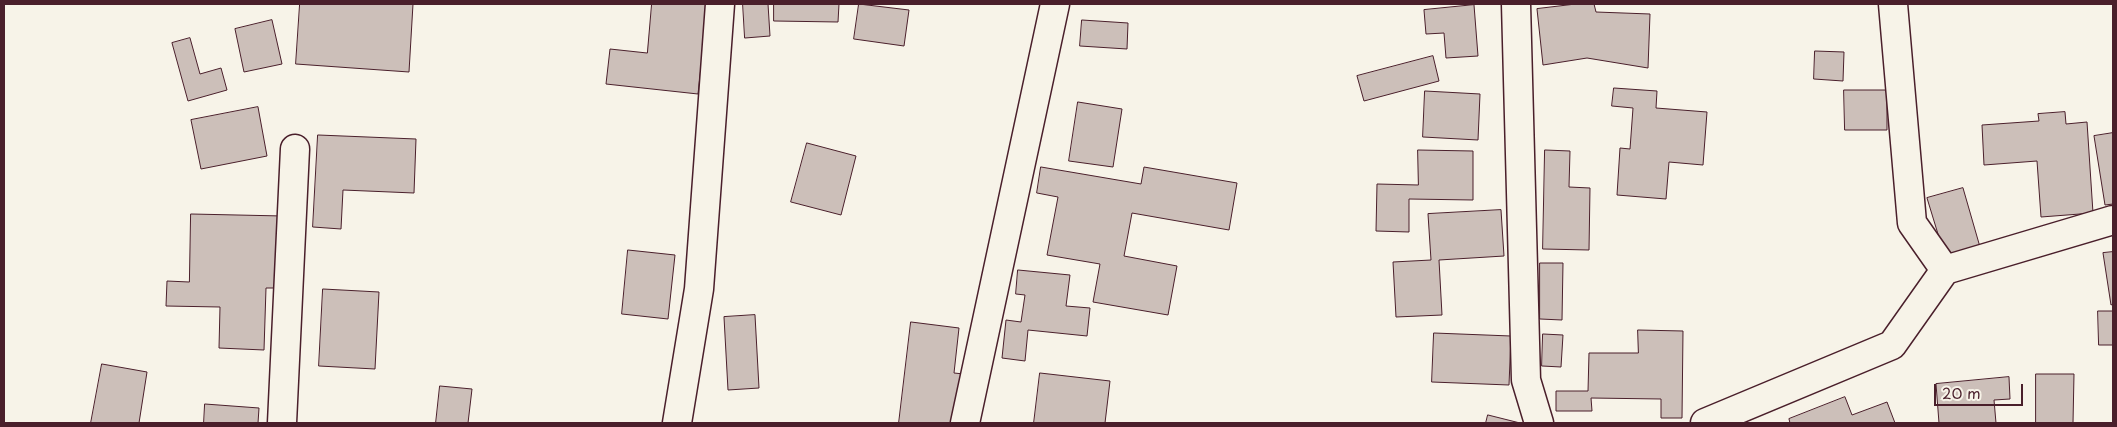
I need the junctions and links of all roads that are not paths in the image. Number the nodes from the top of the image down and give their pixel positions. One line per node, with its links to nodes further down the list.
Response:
1 (720, 4): 9 (street)
2 (1055, 4): 10 (street)
3 (1516, 4): 11 (street)
4 (1893, 4): 7 (street)
5 (295, 149): 8 (street)
6 (2113, 220): 7 (street)
7 (1945, 270): 12 (street)
8 (282, 423)
9 (677, 423)
10 (965, 423)
11 (1539, 423)
12 (1705, 423)

